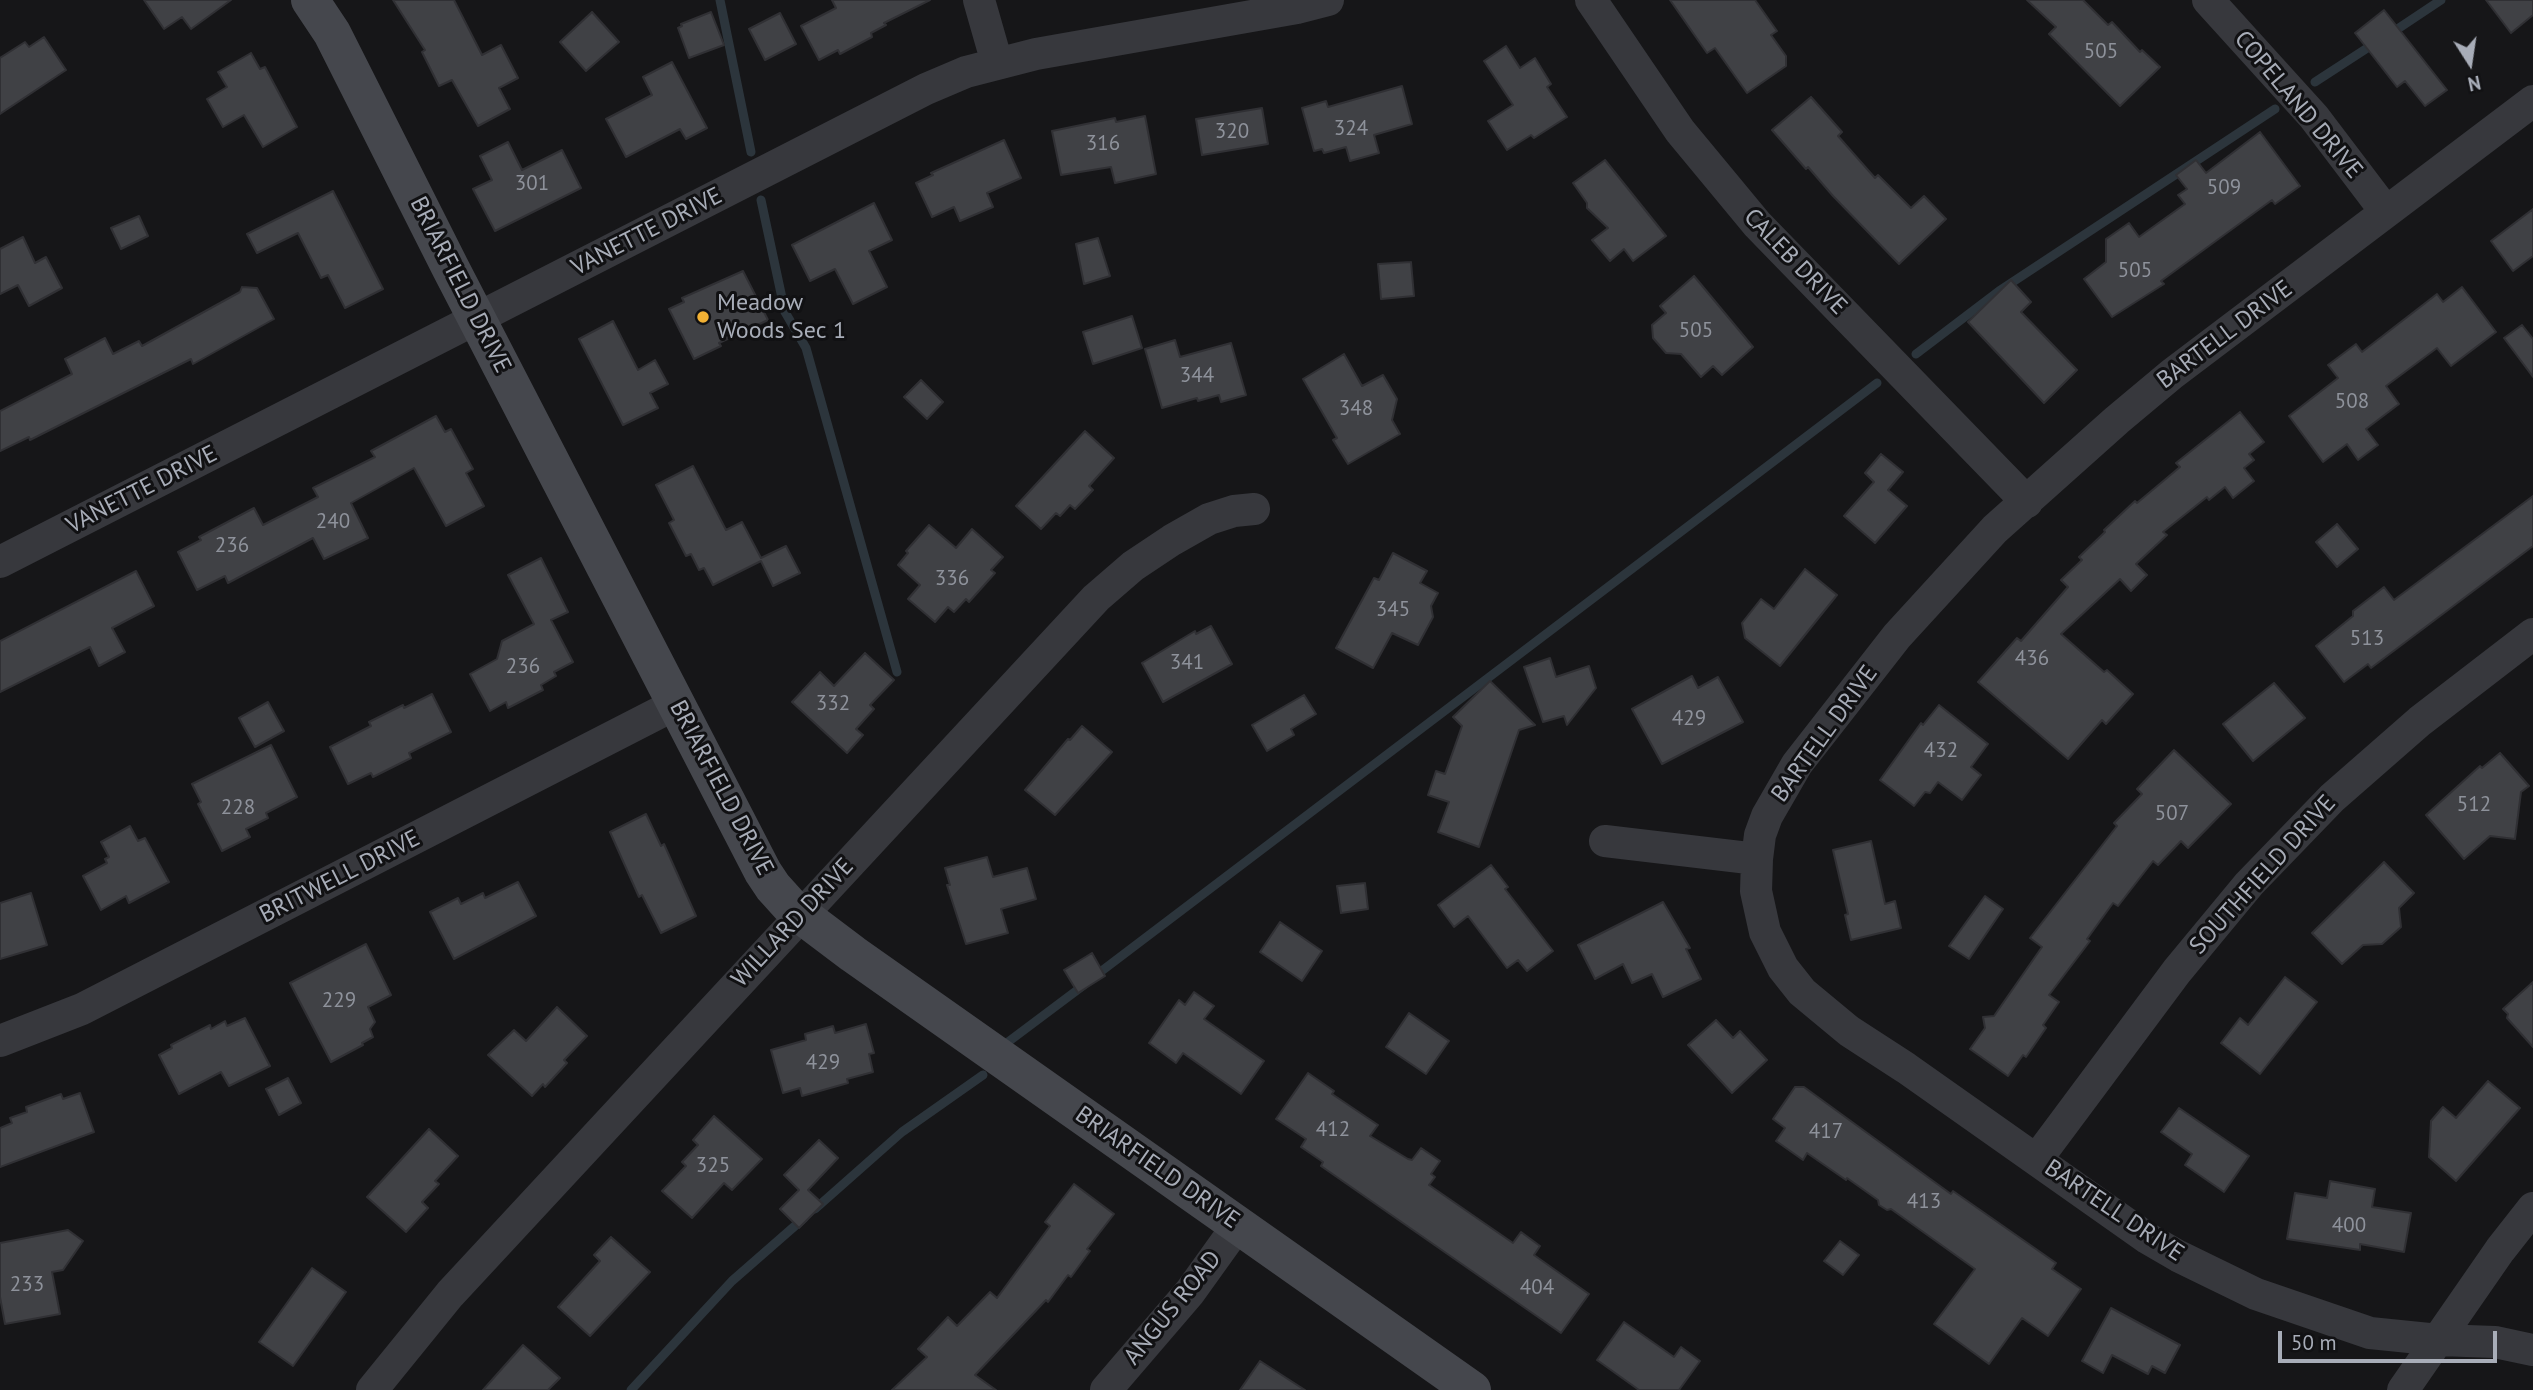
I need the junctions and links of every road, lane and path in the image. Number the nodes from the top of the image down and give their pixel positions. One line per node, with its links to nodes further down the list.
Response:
1 (310, 0): 9 (street, BRIARFIELD DRIVE)
2 (979, 0): 6 (street)
3 (1328, 0): 6 (street, VANETTE DRIVE)
4 (1591, 0): 10 (street, CALEB DRIVE)
5 (2208, 0): 8 (street, COPELAND DRIVE)
6 (997, 63): 9 (street, VANETTE DRIVE)
7 (2533, 101): 8 (street, BARTELL DRIVE)
8 (2386, 212): 10 (street, BARTELL DRIVE)
9 (477, 318): 12 (street, VANETTE DRIVE); 14 (street, BRIARFIELD DRIVE)
10 (2027, 502): 16 (street, BARTELL DRIVE)
11 (1254, 509): 17 (street, WILLARD DRIVE)
12 (0, 562)
13 (2533, 634): 19 (street, SOUTHFIELD DRIVE)
14 (676, 704): 17 (street, BRIARFIELD DRIVE); 18 (street, BRITWELL DRIVE)
15 (1605, 841): 16 (street)
16 (1757, 859): 19 (street, BARTELL DRIVE)
17 (801, 914): 21 (street, BRIARFIELD DRIVE); 24 (street, WILLARD DRIVE)
18 (0, 1041)
19 (2037, 1159): 22 (street, BARTELL DRIVE)
20 (2533, 1208): 22 (street)
21 (1238, 1225): 25 (street, ANGUS ROAD); 26 (street, BRIARFIELD DRIVE)
22 (2439, 1340): 23 (street, BARTELL DRIVE); 27 (street)
23 (2533, 1350)
24 (372, 1390)
25 (1106, 1390)
26 (1472, 1390)
27 (2403, 1390)

